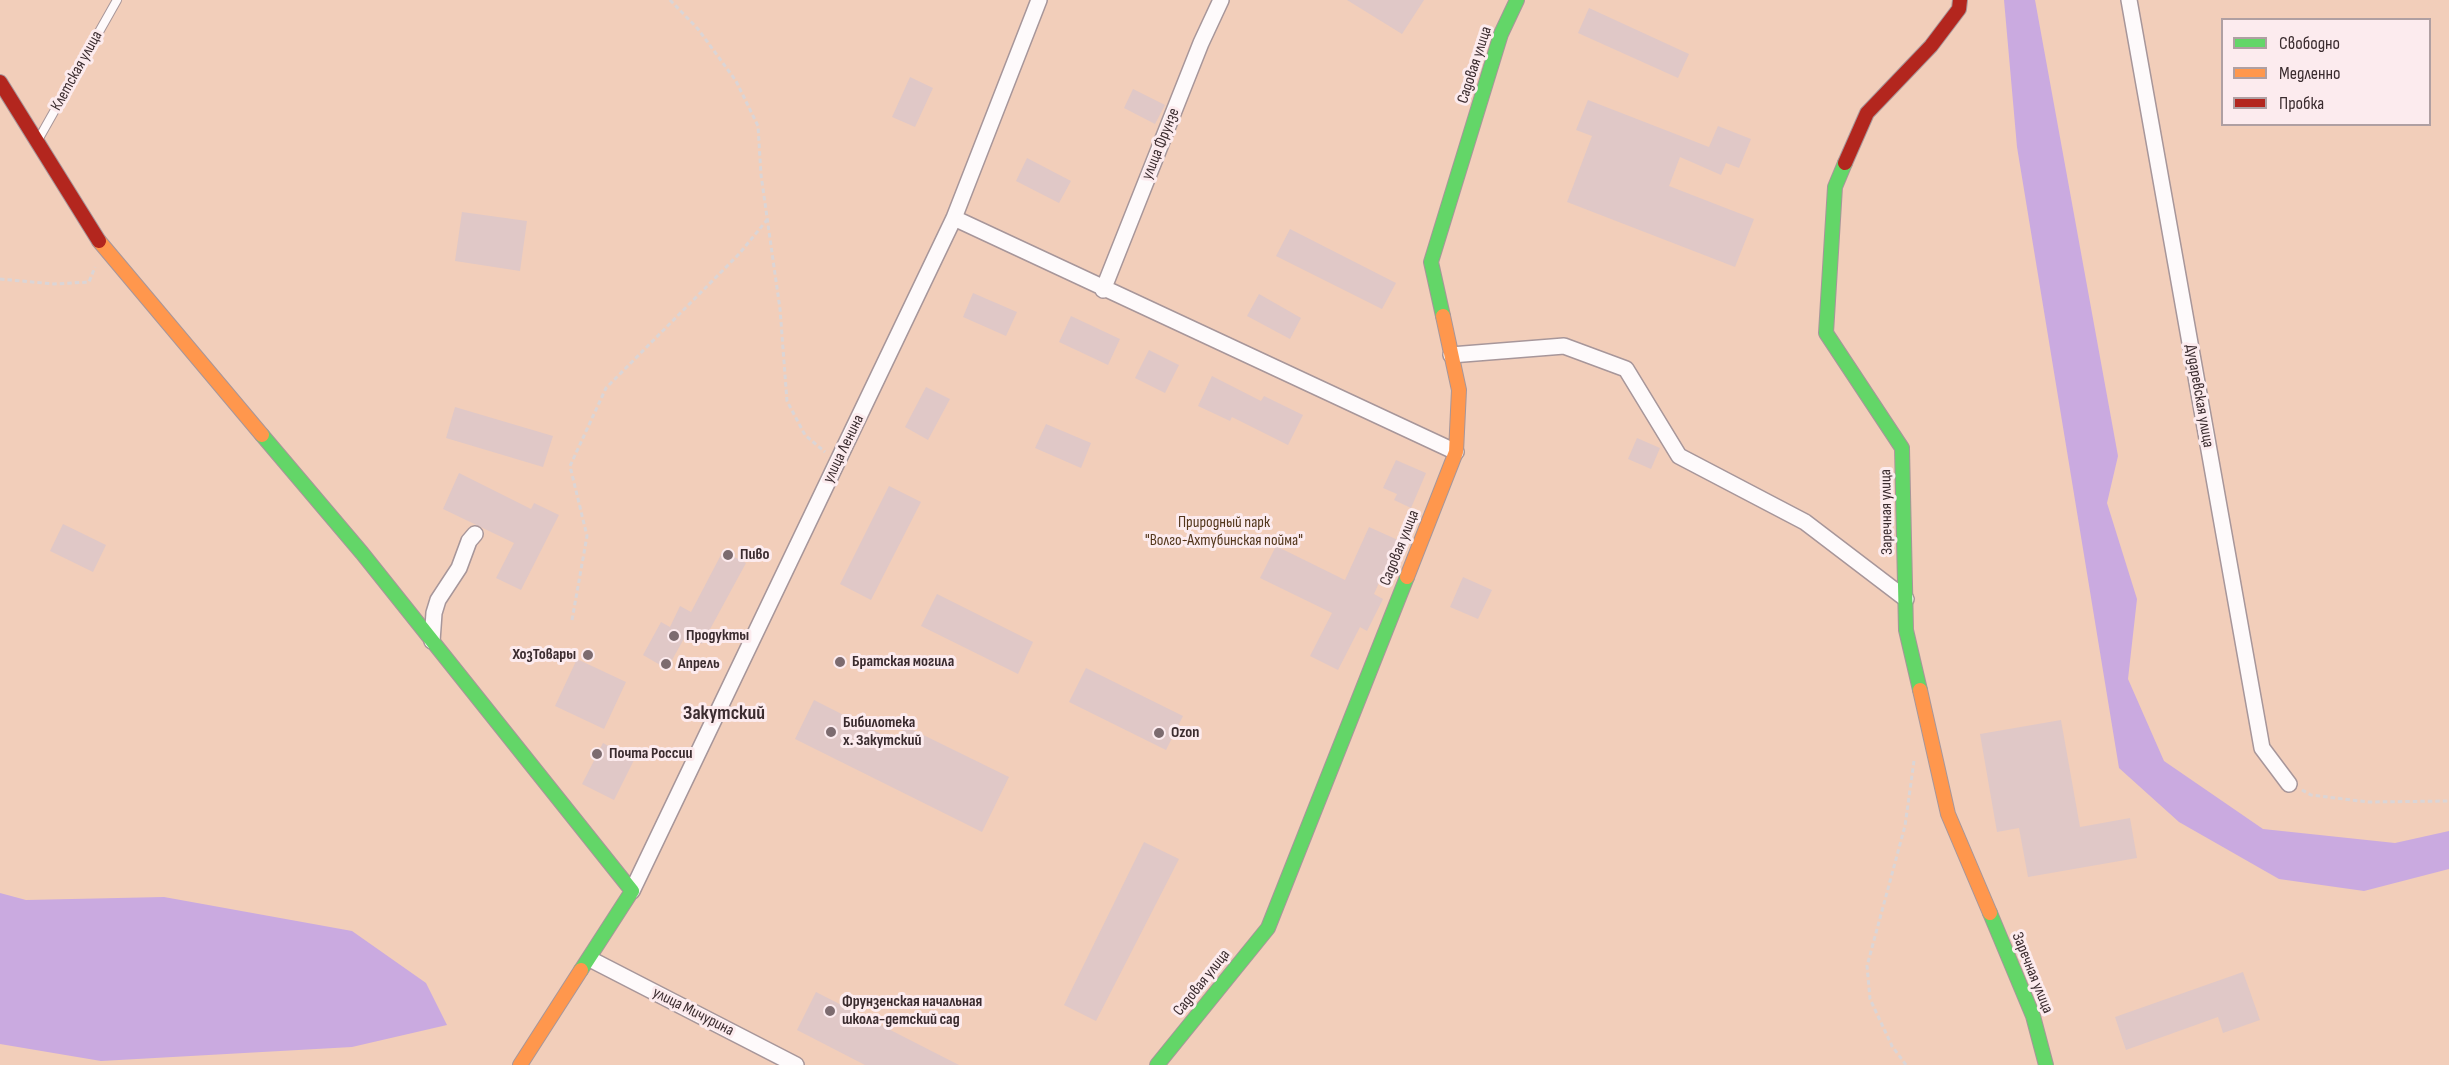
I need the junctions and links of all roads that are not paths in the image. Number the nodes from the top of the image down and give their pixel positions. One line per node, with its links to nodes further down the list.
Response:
1 (117, 0): 8 (lane, Клетская улица)
2 (1039, 0): 9 (street, улица Ленина)
3 (1221, 0): 10 (street, улица Фрунзе)
4 (1517, 0): 11 (street, Садовая улица)
5 (1960, 0): 14 (street, Заречная улица)
6 (2129, 0): 16 (street, Дударевская улица)
7 (0, 82): 8 (street)
8 (37, 142): 15 (street)
9 (954, 218): 10 (street); 17 (street, улица Ленина)
10 (1103, 290): 12 (street)
11 (1451, 355): 12 (street, Садовая улица); 14 (street)
12 (1456, 452): 21 (street, Садовая улица)
13 (475, 534): 15 (street)
14 (1905, 599): 22 (street, Заречная улица)
15 (432, 641): 17 (street)
16 (2289, 784)
17 (632, 891): 18 (street)
18 (590, 959): 19 (street); 20 (street, улица Мичурина)
19 (520, 1065)
20 (795, 1065)
21 (1157, 1065)
22 (2046, 1065)

